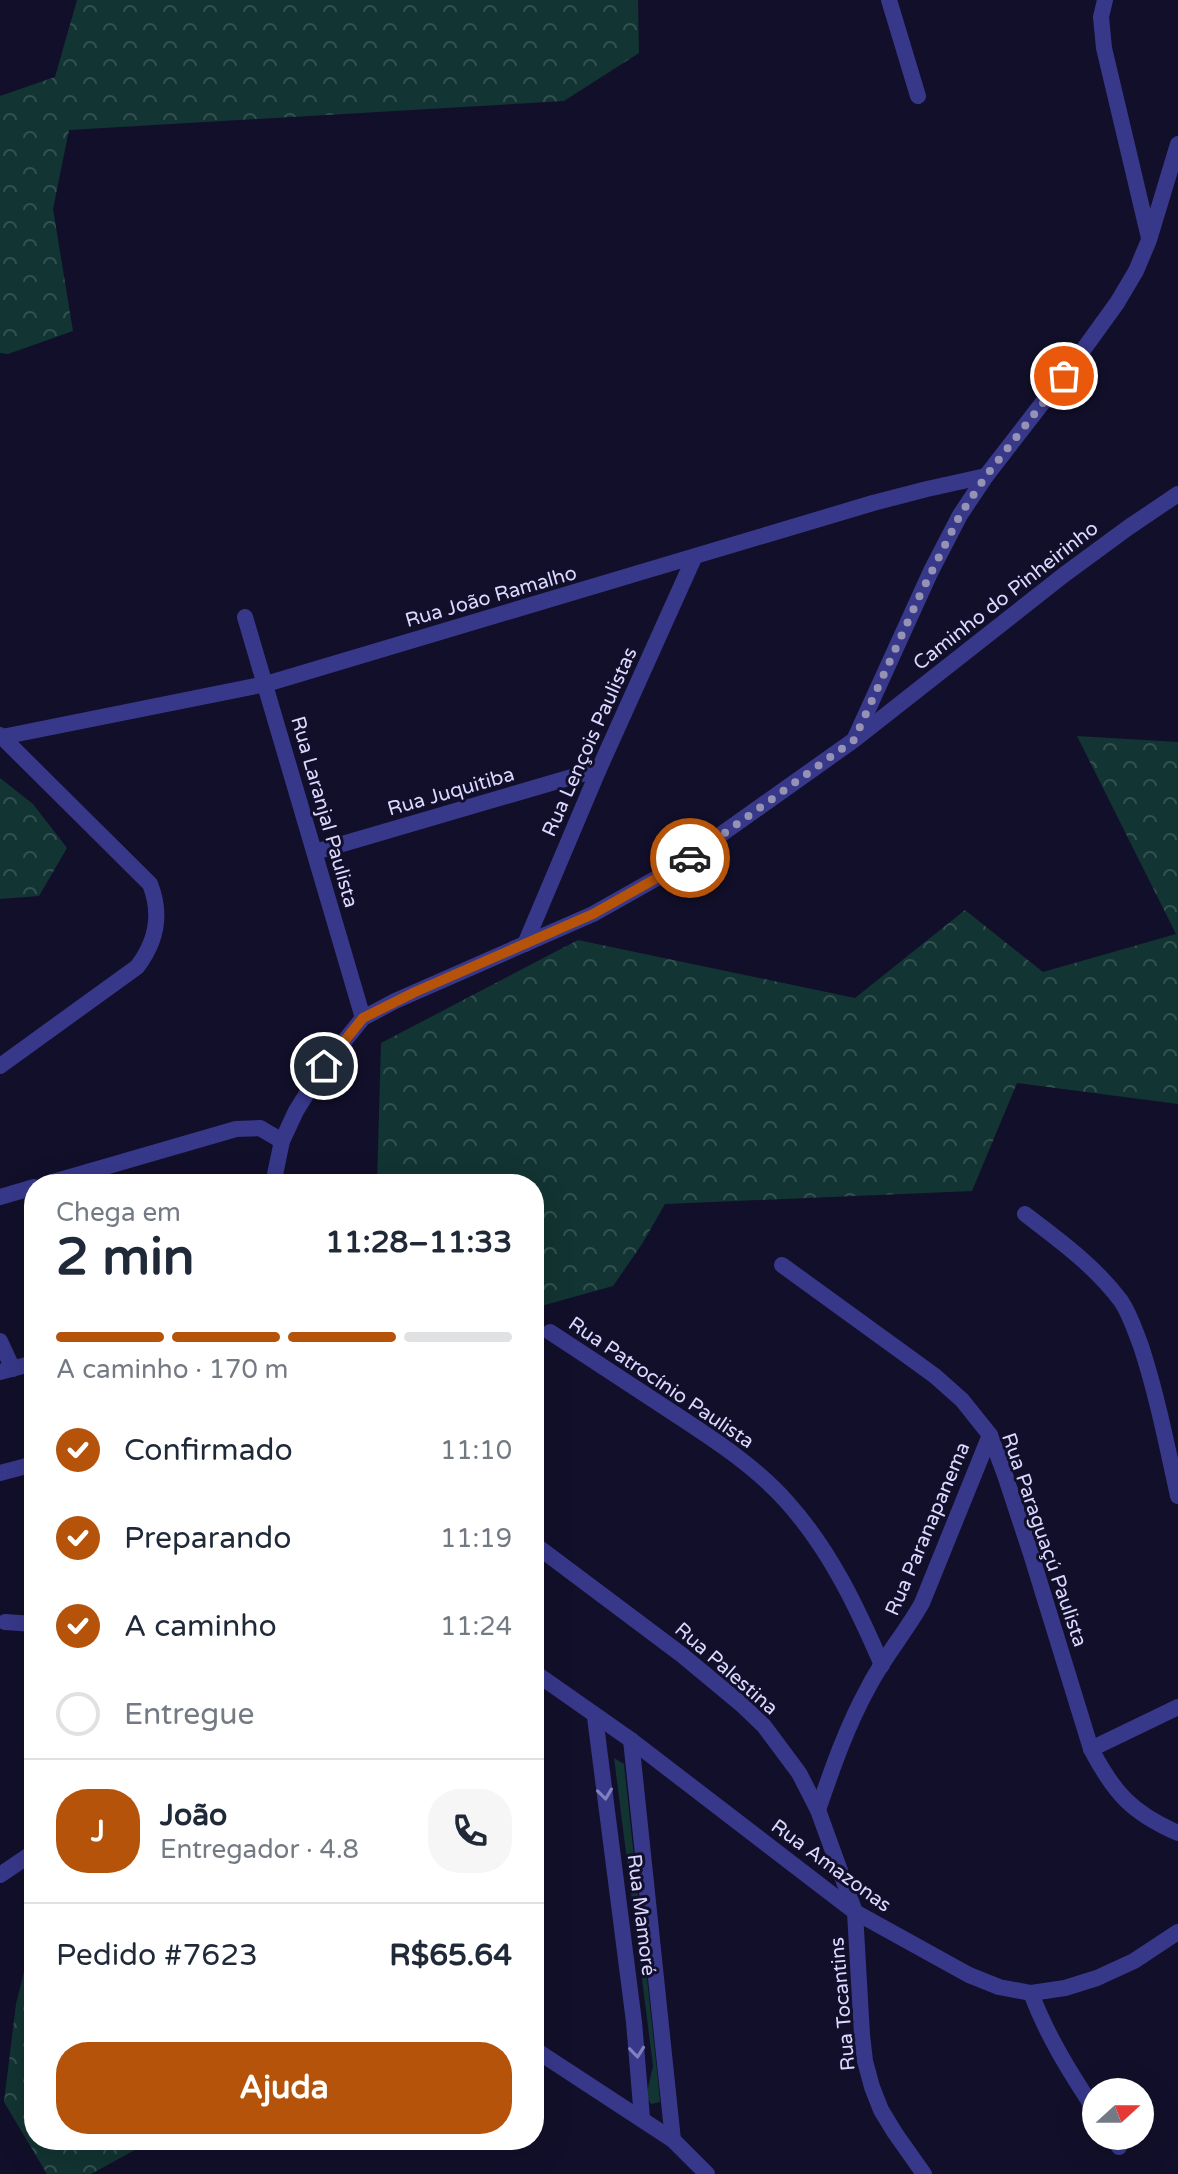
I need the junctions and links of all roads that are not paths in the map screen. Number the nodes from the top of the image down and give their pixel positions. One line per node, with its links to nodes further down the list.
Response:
1 (889, 0): 3 (street)
2 (1105, 0): 5 (street)
3 (918, 96)
4 (1178, 144): 5 (street)
5 (1149, 240): 6 (street)
6 (986, 476): 8 (street, Rua João Ramalho); 12 (street)
7 (1178, 494): 12 (street, Caminho do Pinheirinho)
8 (694, 558): 10 (street, Rua João Ramalho); 13 (street, Rua Lençois Paulistas)
9 (245, 617): 10 (street, Rua Laranjal Paulista)
10 (266, 684): 11 (street, Rua João Ramalho); 14 (street, Rua Laranjal Paulista)
11 (1, 736): 17 (street)
12 (854, 740): 15 (street, Caminho do Pinheirinho)
13 (599, 769): 14 (street, Rua Juquitiba); 15 (street, Rua Lençois Paulistas)
14 (315, 852): 16 (street, Rua Laranjal Paulista)
15 (525, 944): 16 (street, Caminho do Pinheirinho)
16 (363, 1018): 18 (street, Caminho do Pinheirinho)
17 (0, 1066)
18 (282, 1141): 19 (street); 20 (street, Caminho do Pinheirinho)
19 (81, 1174)
20 (275, 1174)
21 (24, 1190): 22 (street)
22 (0, 1197)
23 (1025, 1214): 31 (street)
24 (782, 1265): 28 (street, Rua Paraguaçú Paulista)
25 (550, 1332): 35 (street, Rua Patrocínio Paulista)
26 (0, 1341): 27 (street)
27 (6, 1371)
28 (990, 1435): 35 (street, Rua Paranapanema); 40 (street, Rua Paraguaçú Paulista)
29 (24, 1467): 30 (street)
30 (0, 1473)
31 (1178, 1496)
32 (544, 1551): 41 (street, Rua Palestina)
33 (5, 1622): 34 (street)
34 (24, 1623)
35 (882, 1665): 41 (street, Rua Paranapanema)
36 (544, 1679): 38 (street, Rua Amazonas)
37 (1178, 1707): 40 (street)
38 (595, 1717): 39 (street, Rua Amazonas); 50 (street, Rua Mamoré, one-way to 50)
39 (631, 1740): 45 (street, Rua Amazonas); 51 (street, Rua Mamoré)
40 (1091, 1749): 42 (street, Rua Paraguaçú Paulista)
41 (818, 1810): 45 (street, Rua Palestina)
42 (1178, 1833)
43 (24, 1859): 44 (street)
44 (0, 1875)
45 (855, 1912): 47 (street, Rua Amazonas); 53 (street, Rua Tocantins)
46 (1178, 1932): 47 (street, Rua Amazonas)
47 (1031, 1993): 49 (street)
48 (544, 2055): 50 (street)
49 (1082, 2090)
50 (642, 2118): 51 (street)
51 (673, 2140): 52 (street)
52 (707, 2174)
53 (924, 2174)

